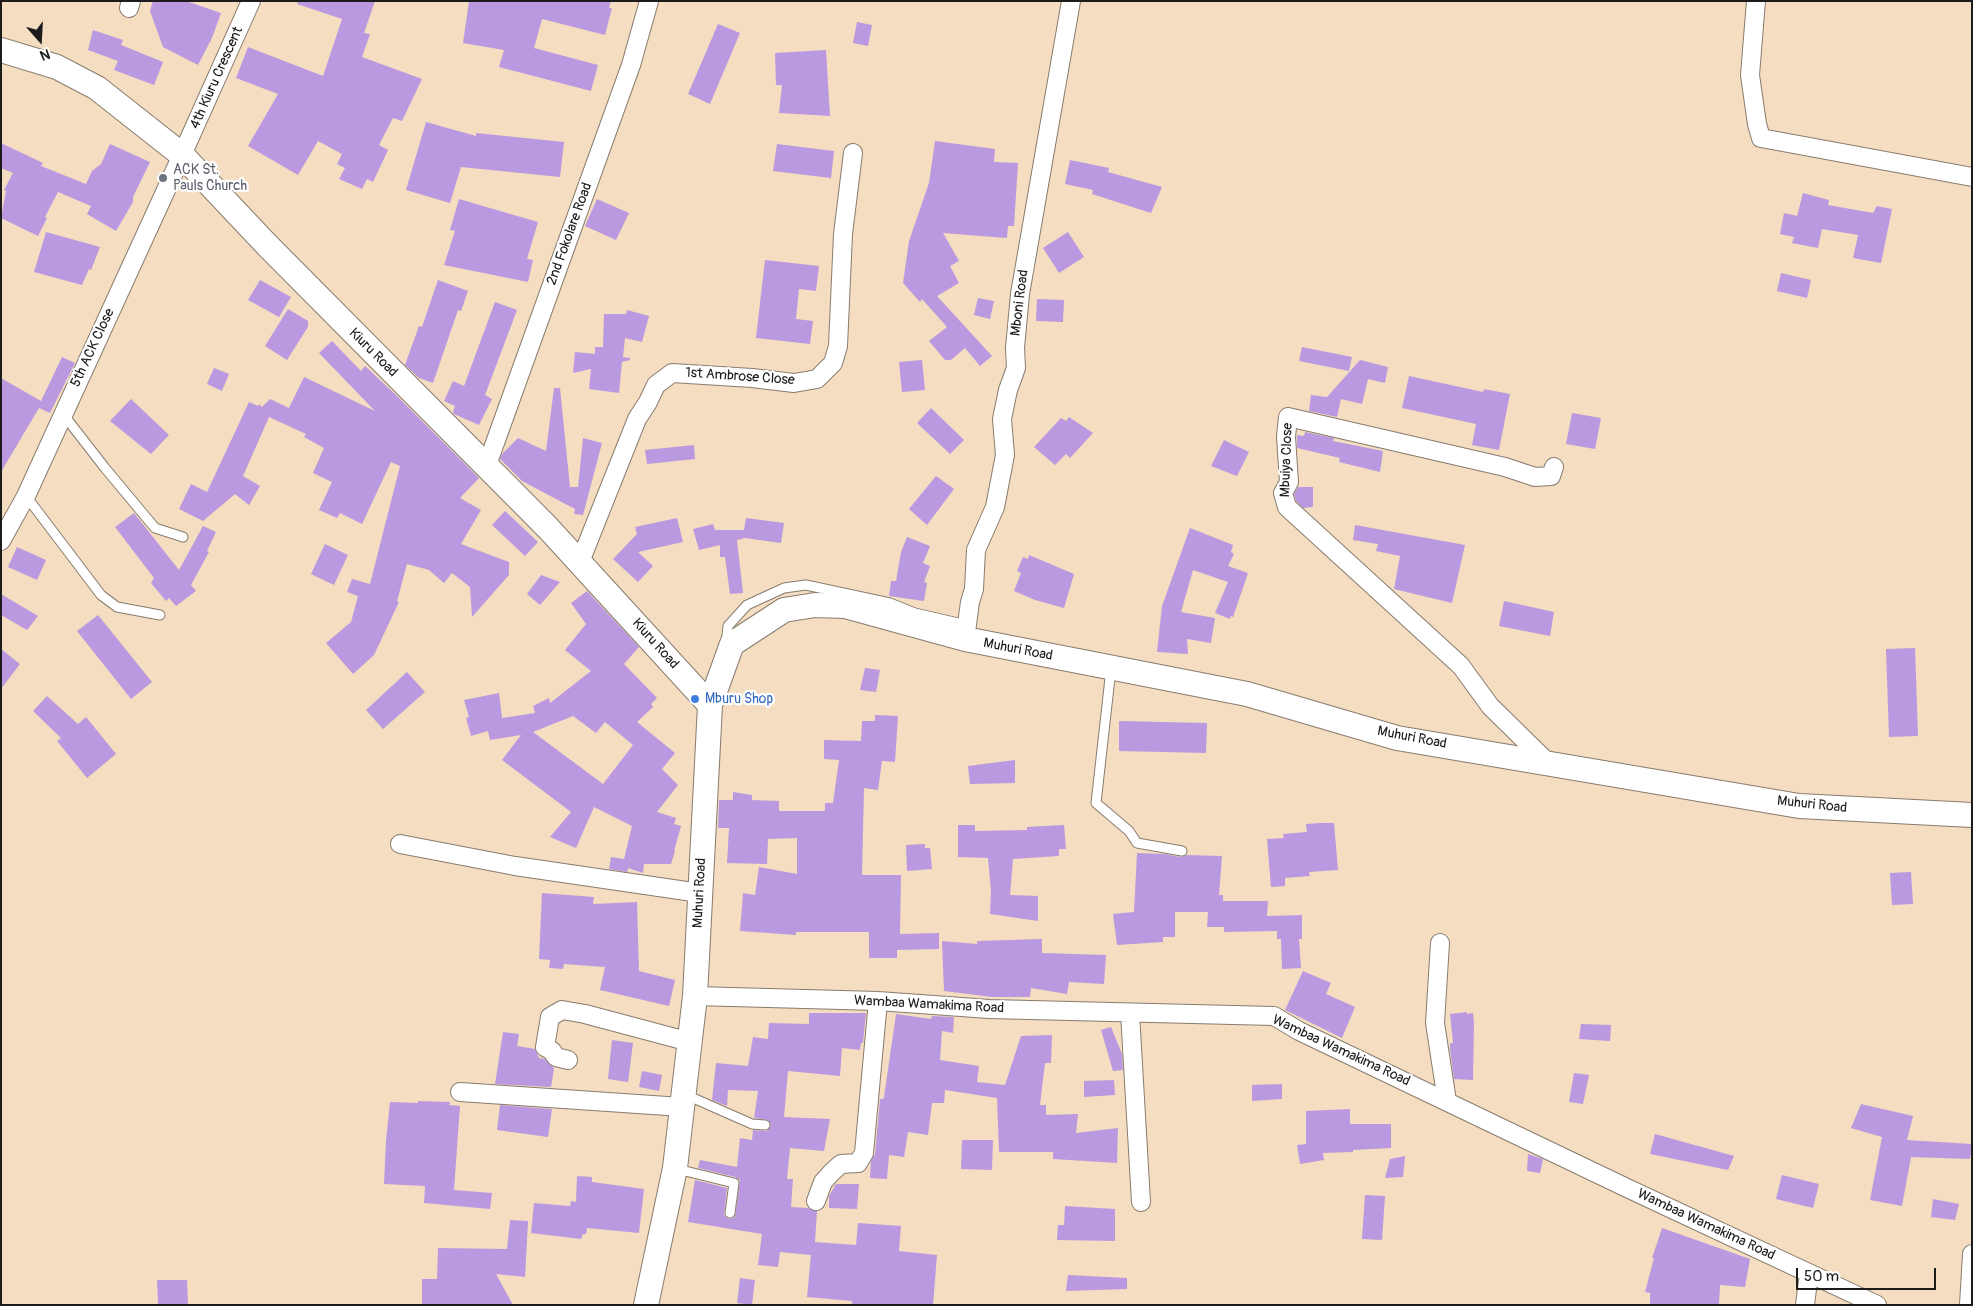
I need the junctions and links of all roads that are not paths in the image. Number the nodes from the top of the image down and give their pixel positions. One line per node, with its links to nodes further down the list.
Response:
1 (250, 1): 7 (street, 4th Kiuru Crescent)
2 (649, 1): 10 (street, 2nd Fokolare Road)
3 (1071, 1): 17 (street, Mboni Road)
4 (1756, 1): 8 (street)
5 (1, 50): 7 (main road, Kiuru Road)
6 (853, 153): 15 (street, 1st Ambrose Close)
7 (182, 155): 9 (street, 5th ACK Close); 10 (main road, Kiuru Road)
8 (1972, 177)
9 (63, 414): 12 (street, 5th ACK Close); 13 (lane)
10 (487, 465): 15 (main road, Kiuru Road)
11 (1554, 466): 20 (street, Mbuiya Close)
12 (26, 496): 14 (street, 5th ACK Close); 16 (lane)
13 (183, 537)
14 (1, 541)
15 (580, 562): 19 (main road, Kiuru Road)
16 (160, 615)
17 (966, 632): 18 (main road, Muhuri Road); 19 (main road, Muhuri Road)
18 (1111, 668): 20 (main road, Muhuri Road); 23 (lane)
19 (710, 705): 24 (main road, Muhuri Road)
20 (1547, 762): 21 (main road, Muhuri Road)
21 (1972, 816)
22 (400, 844): 24 (street)
23 (1182, 851)
24 (700, 893): 26 (main road, Muhuri Road)
25 (1440, 943): 33 (street)
26 (696, 996): 27 (street, Wambaa Wamakima Road); 29 (main road, Muhuri Road)
27 (878, 1001): 28 (street, Wambaa Wamakima Road); 36 (street)
28 (1130, 1014): 33 (street, Wambaa Wamakima Road); 37 (street)
29 (690, 1042): 30 (street); 32 (main road, Muhuri Road)
30 (568, 1060)
31 (460, 1092): 32 (street)
32 (683, 1101): 34 (lane); 35 (main road, Muhuri Road)
33 (1446, 1101): 40 (street, Wambaa Wamakima Road)
34 (765, 1125)
35 (675, 1168): 38 (lane); 41 (main road, Muhuri Road)
36 (816, 1202)
37 (1141, 1202)
38 (730, 1212)
39 (1972, 1254): 44 (street)
40 (1809, 1273): 42 (street); 43 (street, Wambaa Wamakima Road)
41 (646, 1305)
42 (1805, 1305)
43 (1877, 1305)
44 (1969, 1305)

